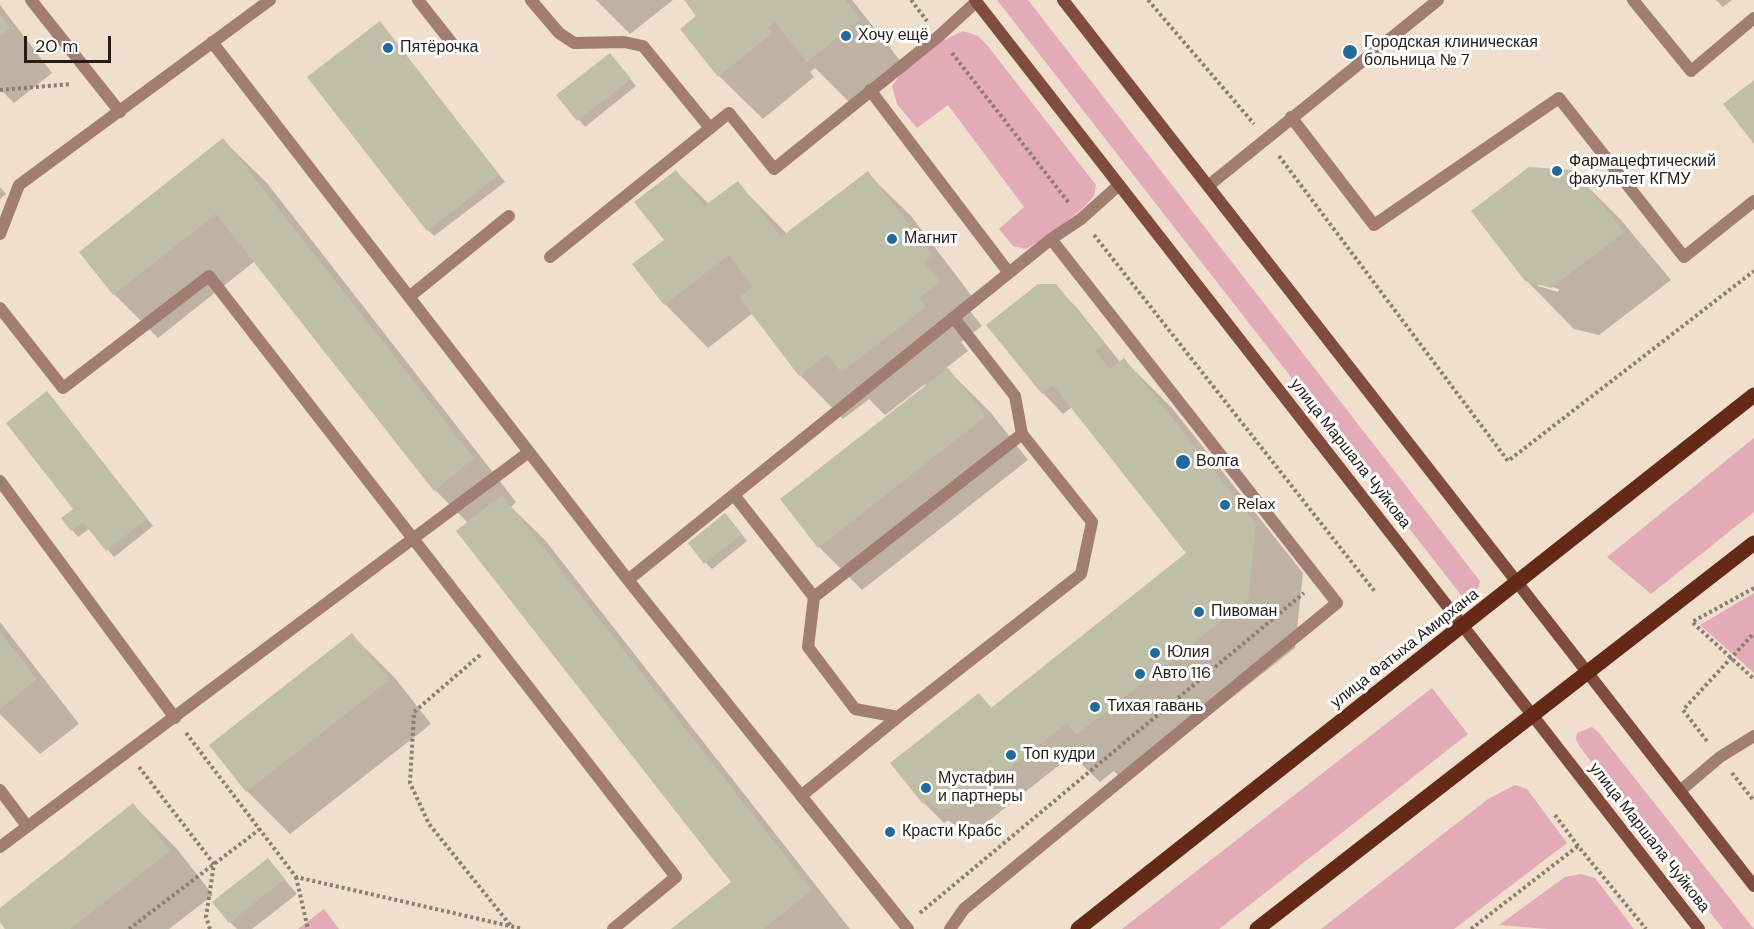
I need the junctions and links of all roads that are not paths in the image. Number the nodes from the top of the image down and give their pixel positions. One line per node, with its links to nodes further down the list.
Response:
1 (31, 0): 13 (lane)
2 (270, 0): 10 (lane)
3 (418, 0): 11 (lane)
4 (531, 0): 15 (lane)
5 (1063, 0): 17 (main road)
6 (1438, 0): 14 (lane)
7 (1633, 0): 9 (lane)
8 (975, 1): 12 (lane); 16 (main road, улица Маршала Чуйкова)
9 (1754, 18)
10 (212, 42): 13 (lane); 24 (lane)
11 (455, 47)
12 (870, 90): 15 (lane); 23 (lane)
13 (120, 112): 20 (lane)
14 (1291, 117): 17 (lane); 18 (lane)
15 (710, 128): 22 (lane)
16 (1119, 185): 21 (lane); 37 (main road, улица Маршала Чуйкова)
17 (1208, 186): 35 (main road)
18 (1754, 201)
19 (509, 216): 24 (lane)
20 (0, 234)
21 (1051, 239): 23 (lane); 51 (lane)
22 (550, 257)
23 (1009, 273): 26 (lane)
24 (409, 297): 29 (lane)
25 (0, 308): 32 (lane)
26 (954, 318): 28 (lane); 31 (lane)
27 (1754, 395): 35 (main road, улица Фатыха Амирхана)
28 (1022, 434): 36 (lane); 40 (lane)
29 (529, 452): 32 (lane); 34 (lane)
30 (0, 481): 41 (lane)
31 (734, 495): 34 (lane); 36 (lane)
32 (413, 538): 41 (lane); 50 (lane)
33 (1754, 543): 38 (main road)
34 (628, 580): 45 (lane)
35 (1517, 583): 37 (main road, улица Фатыха Амирхана); 38 (main road)
36 (814, 597): 40 (lane)
37 (1463, 626): 39 (main road, улица Маршала Чуйкова); 52 (main road, улица Фатыха Амирхана)
38 (1587, 673): 39 (main road); 44 (main road)
39 (1532, 716): 53 (main road); 54 (main road, улица Маршала Чуйкова)
40 (898, 717): 45 (lane)
41 (175, 718): 46 (lane)
42 (1754, 736): 44 (lane)
43 (0, 790): 46 (lane)
44 (1680, 791): 48 (main road)
45 (801, 796): 49 (lane)
46 (27, 826): 47 (lane)
47 (0, 847)
48 (1754, 886)
49 (907, 927)
50 (613, 929)
51 (950, 929)
52 (1078, 929)
53 (1257, 929)
54 (1699, 929)

